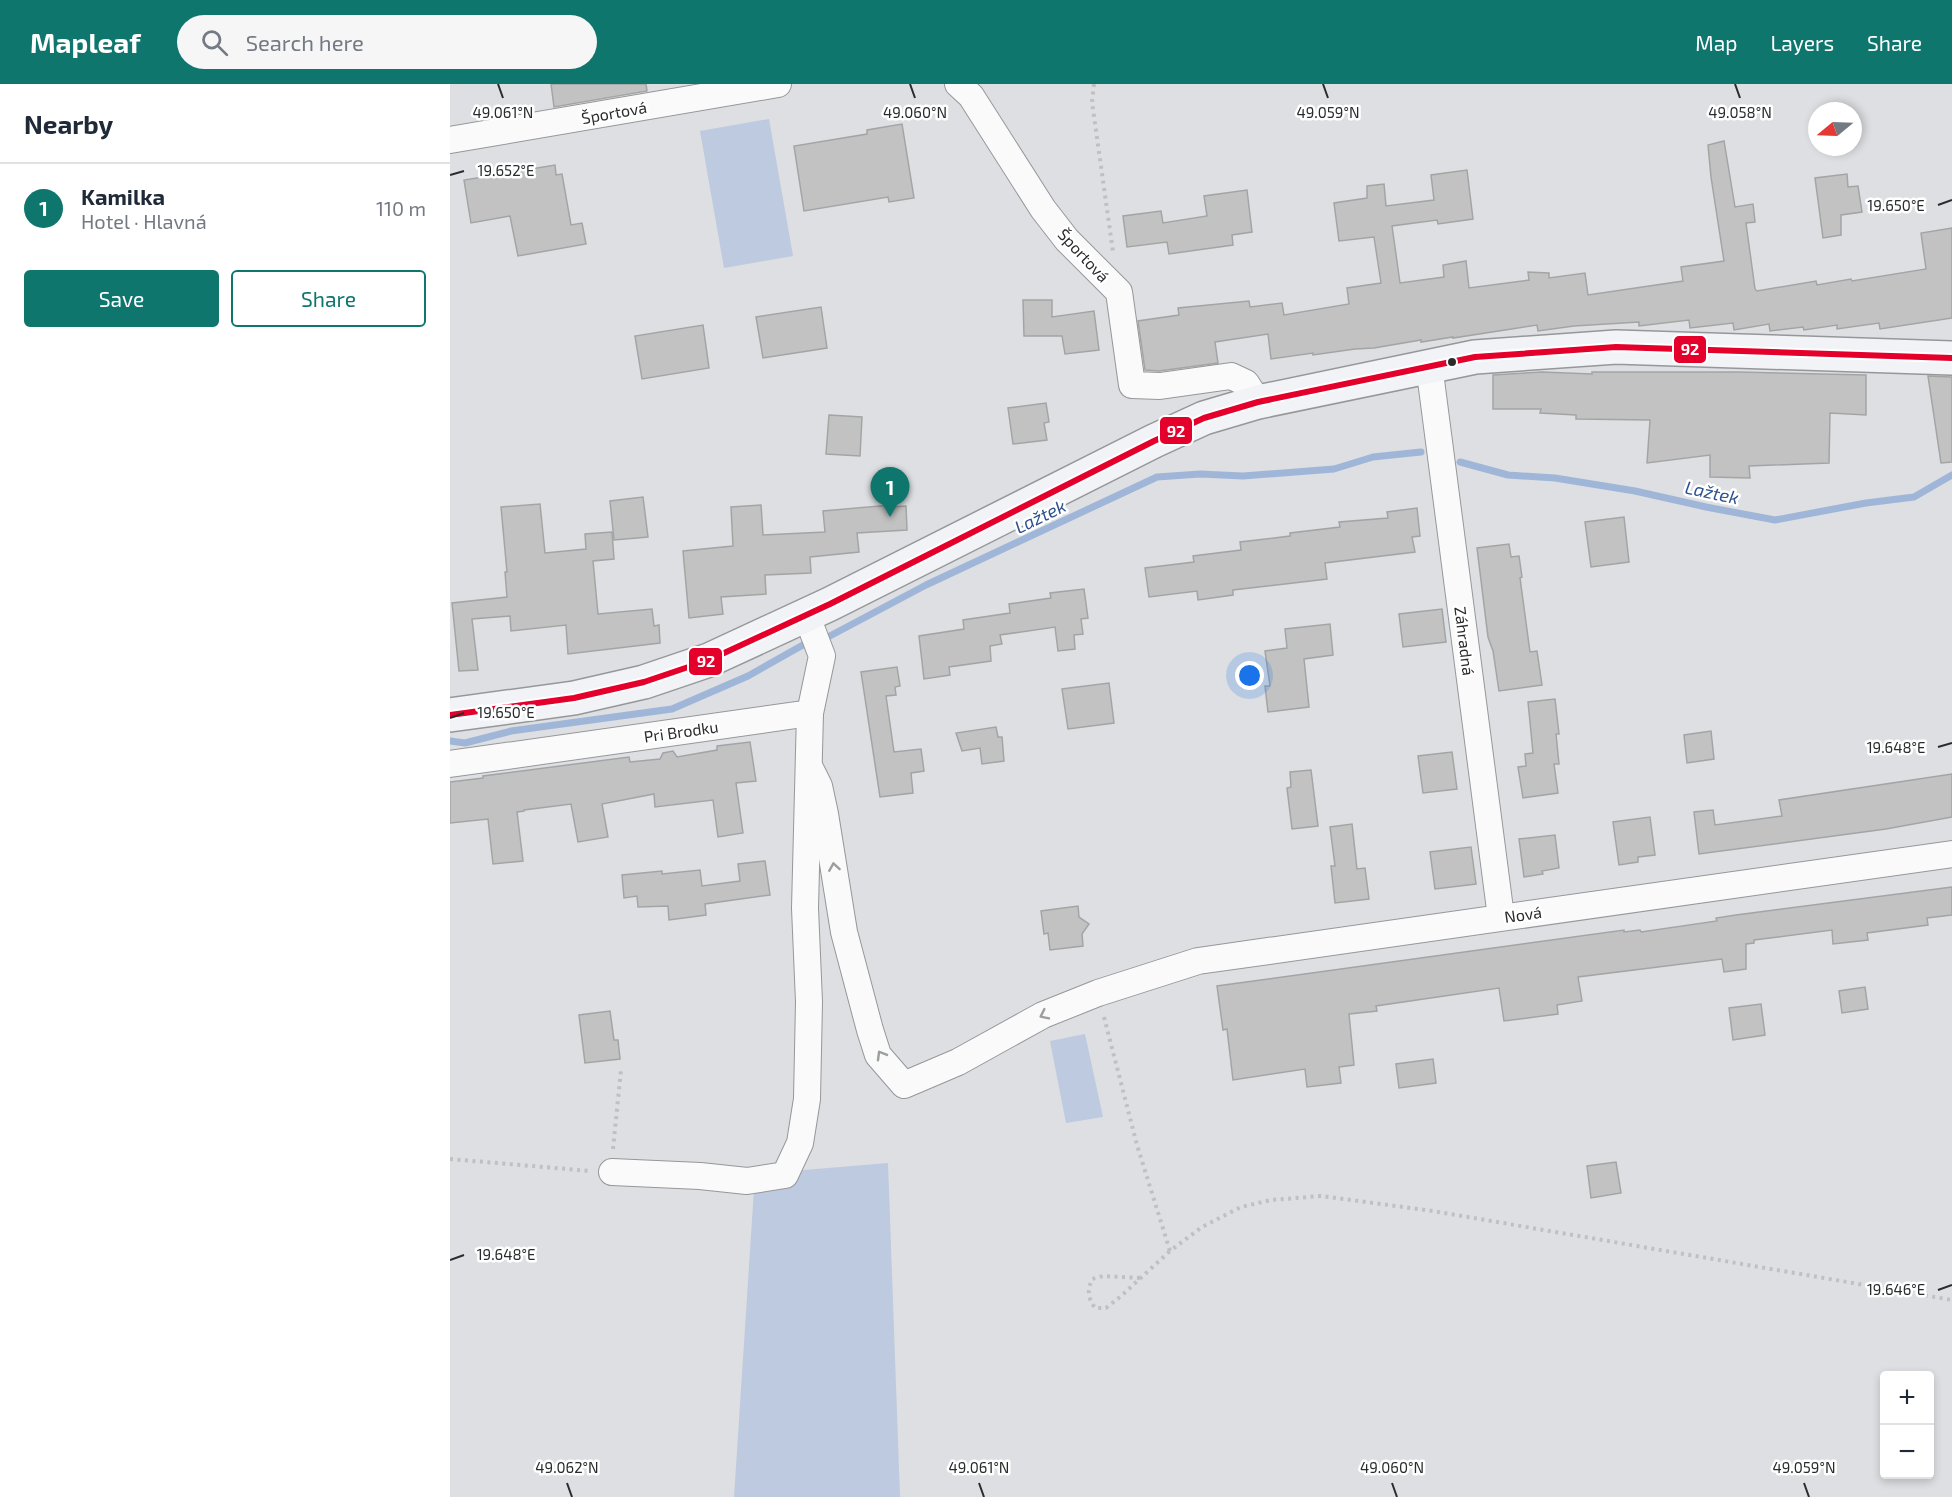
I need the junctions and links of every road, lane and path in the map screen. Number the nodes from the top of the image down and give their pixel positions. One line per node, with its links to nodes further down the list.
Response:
1 (778, 84): 4 (street, Športová)
2 (958, 84): 5 (street, Športová)
3 (1094, 84): 5 (path)
4 (450, 140)
5 (1119, 292): 8 (street, Športová)
6 (1952, 358): 7 (street)
7 (1429, 365): 8 (street); 15 (street, Záhradná)
8 (1258, 402): 9 (street)
9 (815, 635): 10 (street); 11 (street)
10 (810, 712): 12 (street, Pri Brodku); 13 (street)
11 (450, 715)
12 (450, 764)
13 (809, 766): 16 (street, Nová, one-way to 13); 19 (street)
14 (1952, 854): 15 (street, Nová)
15 (1501, 917): 16 (street, Nová)
16 (1098, 993): 20 (path)
17 (621, 1070): 19 (path)
18 (450, 1159): 19 (path)
19 (612, 1172)
20 (1170, 1251): 21 (path); 22 (path)
21 (1140, 1278): 21 (path)
22 (1952, 1300)

